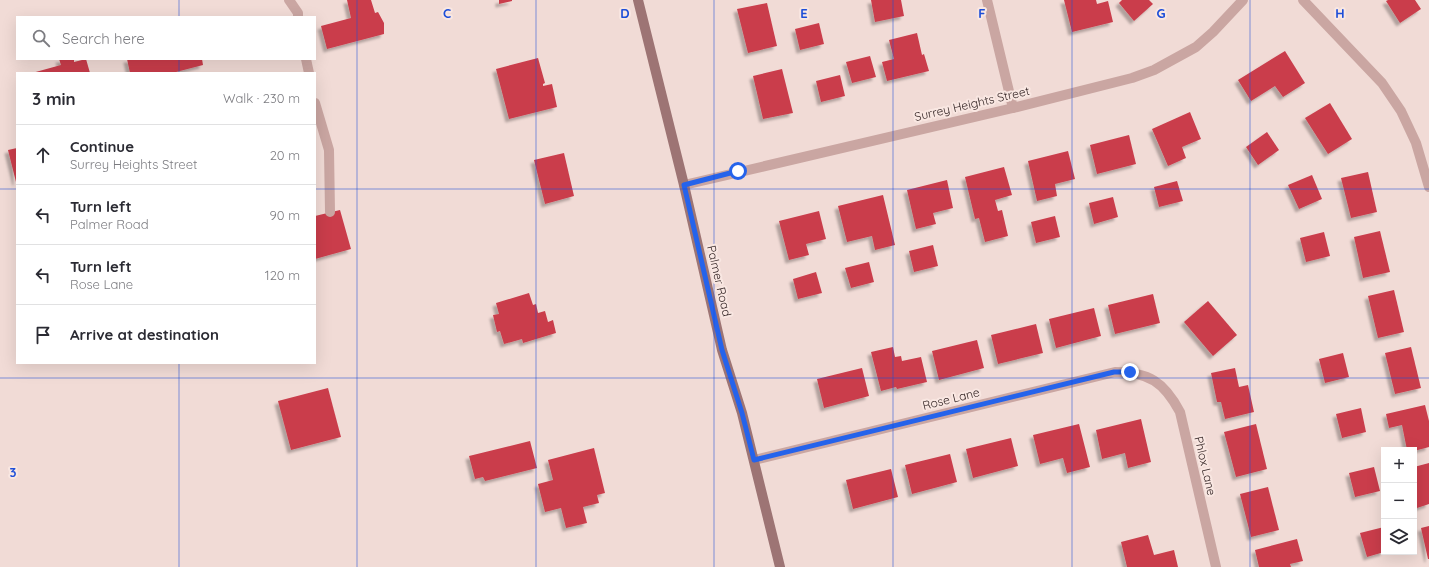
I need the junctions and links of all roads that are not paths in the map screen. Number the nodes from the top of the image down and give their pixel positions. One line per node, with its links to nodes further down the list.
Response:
1 (289, 0): 6 (street)
2 (638, 0): 12 (street, Palmer Road)
3 (987, 0): 10 (street)
4 (1243, 0): 10 (street, Surrey Heights Street)
5 (1303, 0): 11 (street)
6 (298, 16)
7 (306, 60): 8 (street)
8 (309, 72)
9 (316, 106): 13 (street)
10 (1013, 108): 12 (street, Surrey Heights Street)
11 (1428, 181)
12 (684, 185): 15 (street, Palmer Road)
13 (330, 212)
14 (1153, 380): 15 (street, Rose Lane); 17 (street, Phlox Lane)
15 (754, 460): 16 (street, Palmer Road)
16 (780, 567)
17 (1216, 567)

